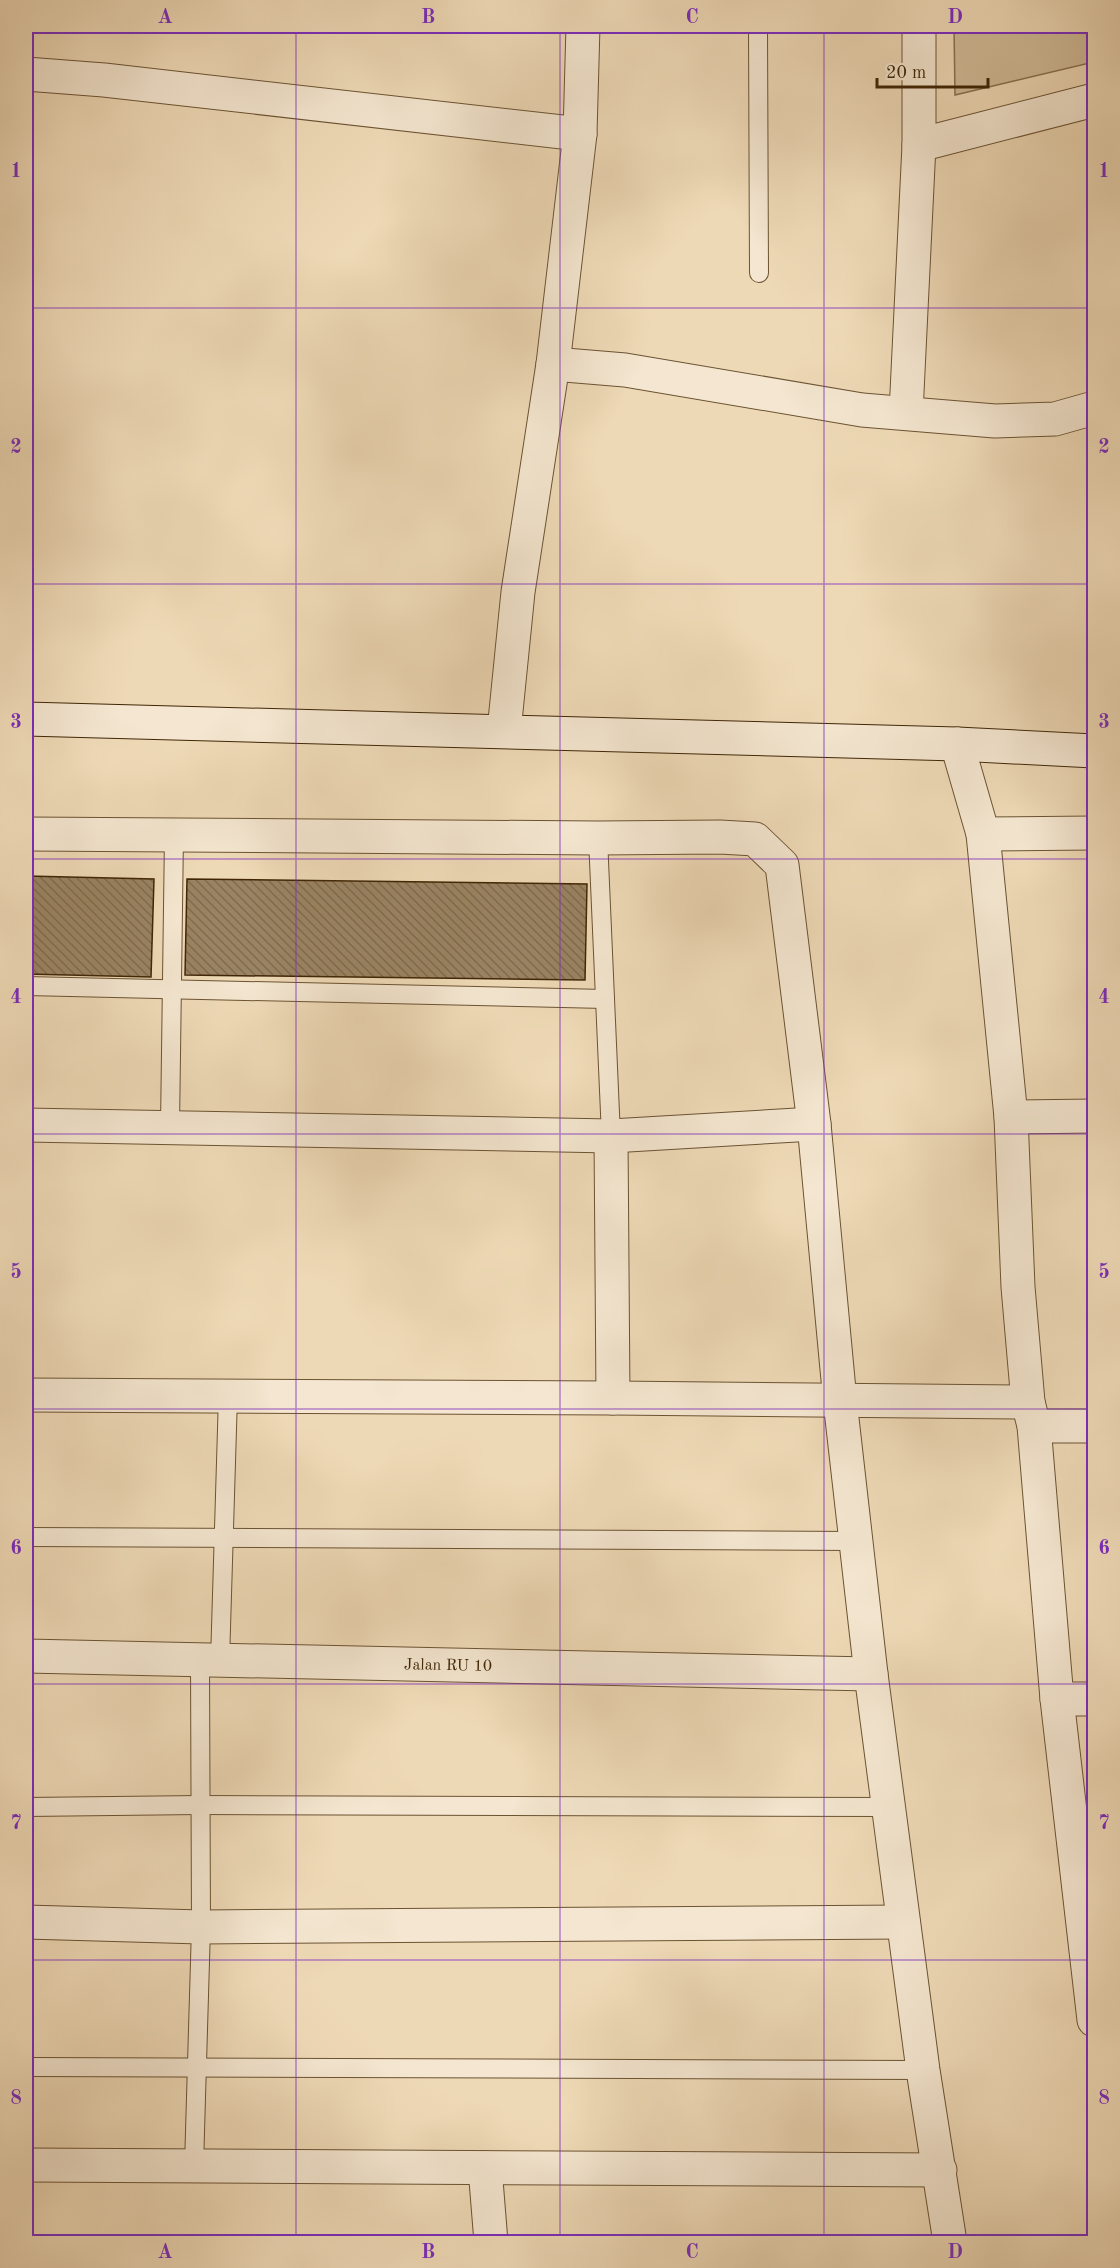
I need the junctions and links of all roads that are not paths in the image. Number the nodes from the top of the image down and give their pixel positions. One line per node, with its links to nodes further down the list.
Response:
1 (583, 26): 6 (street)
2 (758, 26): 8 (lane)
3 (919, 26): 7 (street)
4 (26, 74): 6 (street)
5 (1095, 100): 7 (street)
6 (580, 134): 9 (street)
7 (919, 145): 11 (street)
8 (759, 273)
9 (553, 364): 11 (street); 13 (street)
10 (1095, 408): 11 (street)
11 (906, 413)
12 (26, 719): 13 (street)
13 (504, 731): 14 (street)
14 (957, 744): 15 (street); 18 (street)
15 (1095, 751)
16 (1095, 833): 18 (street)
17 (26, 834): 19 (street)
18 (983, 834): 25 (street)
19 (174, 835): 20 (street); 22 (lane)
20 (598, 838): 23 (lane); 26 (street)
21 (26, 986): 22 (lane)
22 (171, 989): 23 (lane); 28 (lane)
23 (605, 999): 29 (lane)
24 (1095, 1116): 25 (street)
25 (1011, 1117): 34 (street)
26 (814, 1124): 29 (street); 33 (street)
27 (26, 1125): 28 (street)
28 (170, 1126): 29 (street)
29 (611, 1136): 32 (street)
30 (26, 1395): 31 (street)
31 (228, 1396): 32 (street); 37 (lane)
32 (613, 1398): 33 (street)
33 (852, 1400): 34 (street); 38 (street)
34 (1031, 1414): 35 (street); 42 (street)
35 (1095, 1426)
36 (26, 1537): 37 (lane)
37 (223, 1540): 38 (lane); 40 (lane)
38 (855, 1541): 41 (street)
39 (26, 1656): 40 (street, Jalan RU 10)
40 (210, 1661): 41 (street, Jalan RU 10); 44 (lane)
41 (871, 1674): 46 (street)
42 (1057, 1699): 43 (street); 50 (street)
43 (1095, 1700)
44 (200, 1805): 45 (lane); 46 (lane); 49 (lane)
45 (26, 1807)
46 (888, 1807): 48 (street)
47 (26, 1922): 49 (street)
48 (903, 1922): 49 (street); 53 (street)
49 (201, 1928): 52 (lane)
50 (1094, 2013)
51 (26, 2067): 52 (lane)
52 (197, 2067): 53 (lane); 55 (lane)
53 (923, 2070): 57 (street)
54 (26, 2165): 55 (street)
55 (194, 2166): 56 (street)
56 (485, 2168): 57 (street); 58 (street)
57 (940, 2170): 59 (street)
58 (491, 2242)
59 (950, 2242)

